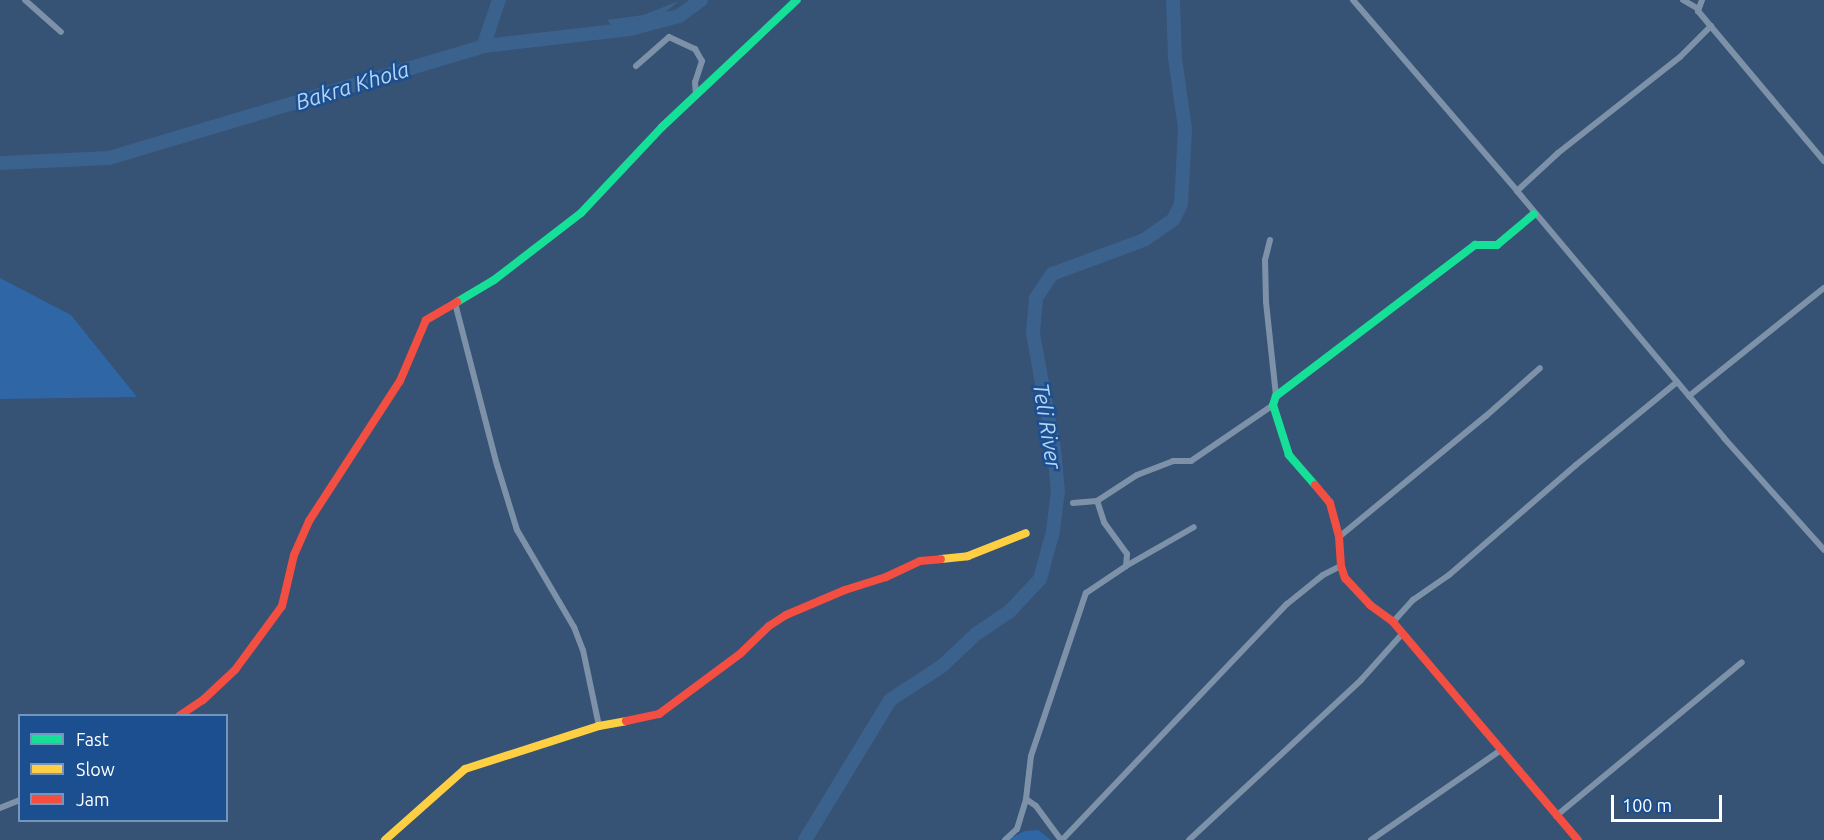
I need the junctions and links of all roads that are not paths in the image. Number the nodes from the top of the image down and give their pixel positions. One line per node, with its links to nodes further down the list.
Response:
1 (25, 0): 8 (street)
2 (797, 0): 10 (street)
3 (1353, 0): 12 (street)
4 (1683, 0): 6 (street)
5 (1702, 0): 6 (street)
6 (1697, 8): 7 (street)
7 (1711, 26): 11 (street); 12 (street)
8 (61, 32)
9 (636, 66): 10 (street)
10 (696, 95): 16 (street)
11 (1824, 161)
12 (1517, 191): 13 (street)
13 (1534, 214): 18 (street); 20 (street)
14 (1270, 240): 20 (street)
15 (1824, 288): 19 (street)
16 (455, 303): 32 (street); 33 (street)
17 (1540, 368): 25 (street)
18 (1677, 382): 19 (street); 29 (street)
19 (1689, 396): 26 (street)
20 (1275, 400): 21 (street); 25 (street)
21 (1097, 501): 22 (street); 27 (street)
22 (1073, 503)
23 (1194, 527): 27 (street)
24 (1026, 533): 33 (street)
25 (1339, 537): 28 (street)
26 (1824, 550)
27 (1126, 566): 35 (street)
28 (1341, 566): 29 (street); 41 (street)
29 (1393, 622): 30 (street)
30 (1403, 633): 34 (street); 42 (street)
31 (1742, 662): 38 (street)
32 (182, 714)
33 (599, 726): 39 (street)
34 (1501, 750): 38 (street); 43 (street)
35 (1026, 799): 40 (street); 41 (street)
36 (18, 801): 37 (street)
37 (0, 808)
38 (1556, 816): 44 (street)
39 (386, 840)
40 (1005, 840)
41 (1062, 840)
42 (1189, 840)
43 (1371, 840)
44 (1578, 840)

